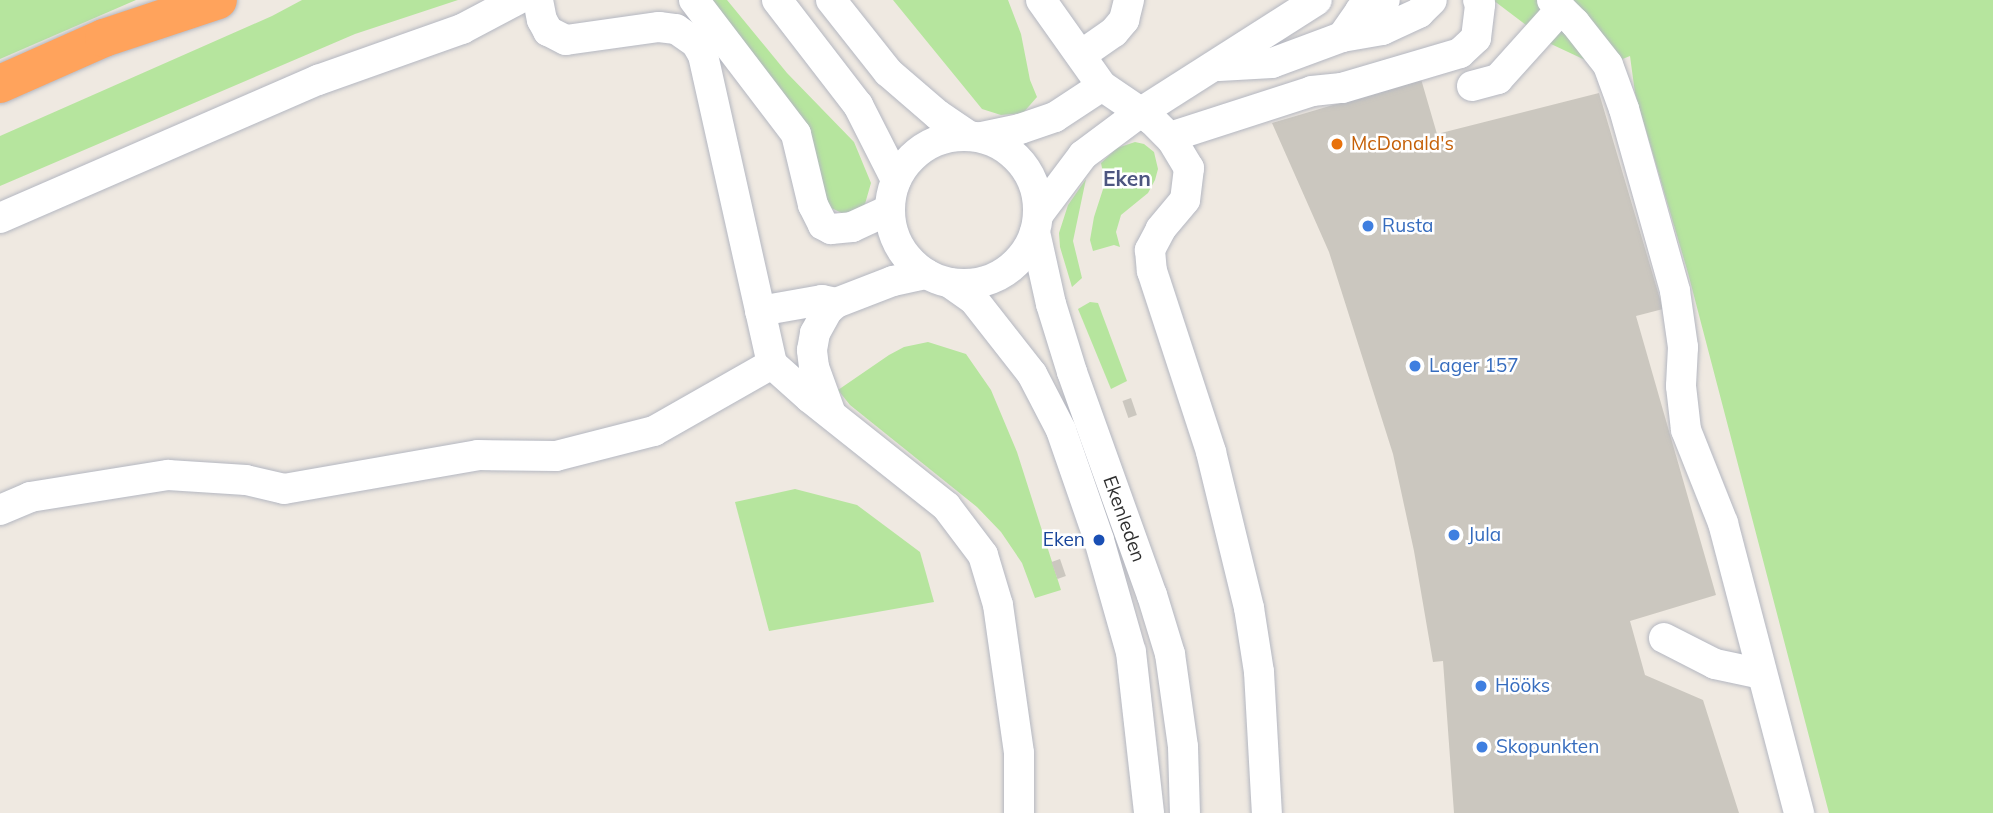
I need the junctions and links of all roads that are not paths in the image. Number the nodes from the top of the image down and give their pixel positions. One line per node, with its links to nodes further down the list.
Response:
1 (184, 0): 15 (highway)
2 (218, 0): 15 (highway)
3 (517, 0): 27 (street)
4 (538, 0): 31 (street)
5 (694, 0): 26 (street)
6 (777, 0): 25 (street)
7 (831, 0): 23 (street)
8 (1041, 0): 17 (street)
9 (1129, 0): 17 (street)
10 (1317, 0): 18 (street)
11 (1385, 0): 16 (street)
12 (1432, 0): 16 (street)
13 (1478, 0): 24 (street)
14 (1556, 4): 21 (street); 36 (street)
15 (125, 31): 19 (highway)
16 (1342, 37): 18 (street)
17 (1081, 55): 20 (street)
18 (1216, 66): 22 (street)
19 (0, 84)
20 (1102, 86): 22 (street); 23 (street)
21 (1472, 86)
22 (1138, 114): 24 (street); 28 (street)
23 (975, 136): 25 (street); 28 (street)
24 (1170, 138): 40 (street)
25 (896, 180): 26 (street)
26 (889, 210): 29 (street)
27 (0, 218)
28 (1037, 223): 29 (street); 39 (street, Ekenleden)
29 (938, 279): 30 (street); 38 (street, Ekenleden)
30 (836, 303): 31 (street); 33 (street)
31 (761, 311): 32 (street)
32 (772, 363): 33 (street); 34 (street)
33 (831, 414): 37 (street)
34 (0, 510)
35 (1664, 638): 36 (street)
36 (1762, 674): 41 (street)
37 (1019, 813)
38 (1149, 813)
39 (1185, 813)
40 (1268, 813)
41 (1799, 813)

